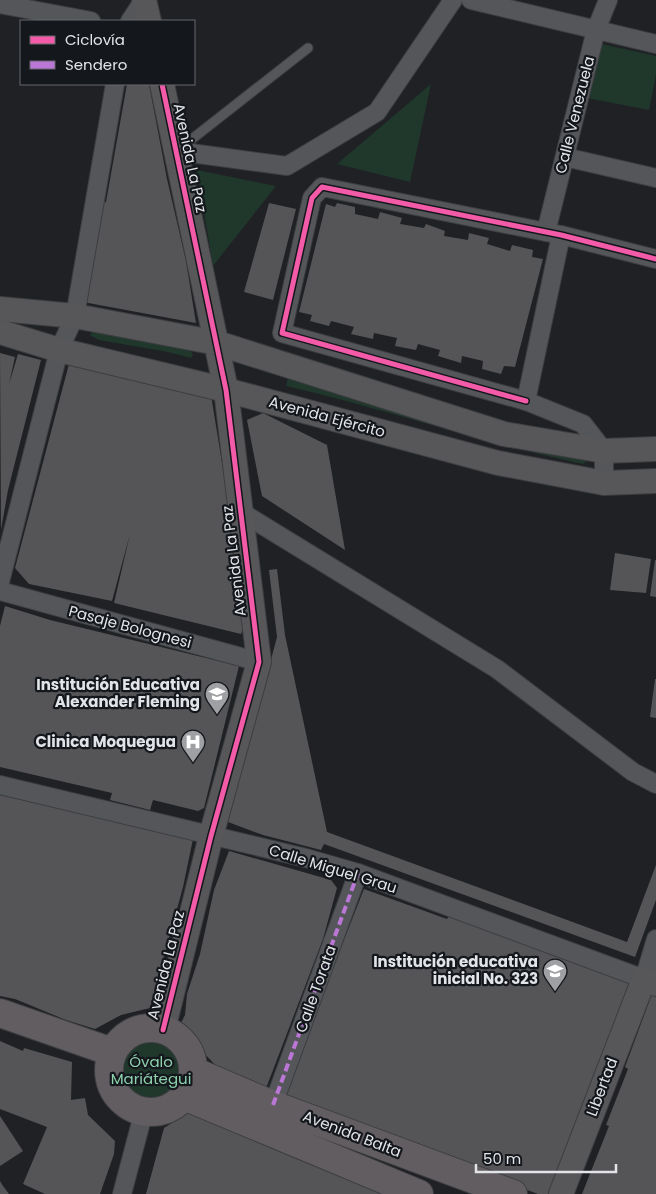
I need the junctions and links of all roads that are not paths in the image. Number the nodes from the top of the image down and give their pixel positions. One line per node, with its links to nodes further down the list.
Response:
1 (144, 0): 7 (street); 8 (main road)
2 (453, 0): 14 (street)
3 (472, 0): 9 (street)
4 (608, 0): 9 (street, Calle Venezuela)
5 (0, 4): 6 (street)
6 (86, 20)
7 (131, 20)
8 (149, 20)
9 (596, 30): 10 (street); 15 (street, Calle Venezuela)
10 (656, 44)
11 (308, 48): 14 (lane)
12 (116, 85): 20 (street)
13 (162, 85): 14 (main road, Avenida La Paz)
14 (176, 151): 22 (main road, Avenida La Paz)
15 (565, 157): 16 (street); 17 (street, Calle Venezuela)
16 (656, 178)
17 (553, 234): 18 (street); 25 (street, Calle Venezuela); 25 (street)
18 (656, 259)
19 (0, 309): 20 (main road)
20 (75, 316): 22 (main road); 23 (street)
21 (0, 332): 23 (main road, Avenida Ejército)
22 (217, 343): 24 (main road, Avenida La Paz); 27 (main road)
23 (59, 350): 24 (main road, Avenida Ejército); 31 (street)
24 (226, 390): 29 (main road, Avenida Ejército); 30 (main road, Avenida La Paz)
25 (526, 401): 27 (street)
26 (656, 449): 27 (main road)
27 (604, 451): 29 (street)
28 (656, 481): 29 (main road, Avenida Ejército)
29 (604, 483)
30 (241, 512): 33 (main road, Avenida La Paz); 34 (street)
31 (0, 582)
32 (0, 591): 33 (street, Pasaje Bolognesi)
33 (259, 662): 36 (main road, Avenida La Paz)
34 (656, 784)
35 (0, 785): 36 (street, Calle Miguel Grau)
36 (211, 836): 37 (street, Calle Miguel Grau); 41 (main road, Avenida La Paz)
37 (358, 873): 39 (street, Calle Miguel Grau); 44 (street, Calle Torata)
38 (656, 940): 39 (street)
39 (650, 981): 49 (main road, Libertad)
40 (0, 1013): 42 (main road)
41 (164, 1030): 42 (main road); 43 (main road)
42 (112, 1052): 45 (main road)
43 (188, 1084): 44 (main road, Avenida Balta); 45 (main road); 47 (main road, Avenida Balta)
44 (273, 1104): 48 (main road, Avenida Balta)
45 (144, 1111): 46 (street)
46 (122, 1194)
47 (420, 1194)
48 (512, 1194)
49 (561, 1194)

